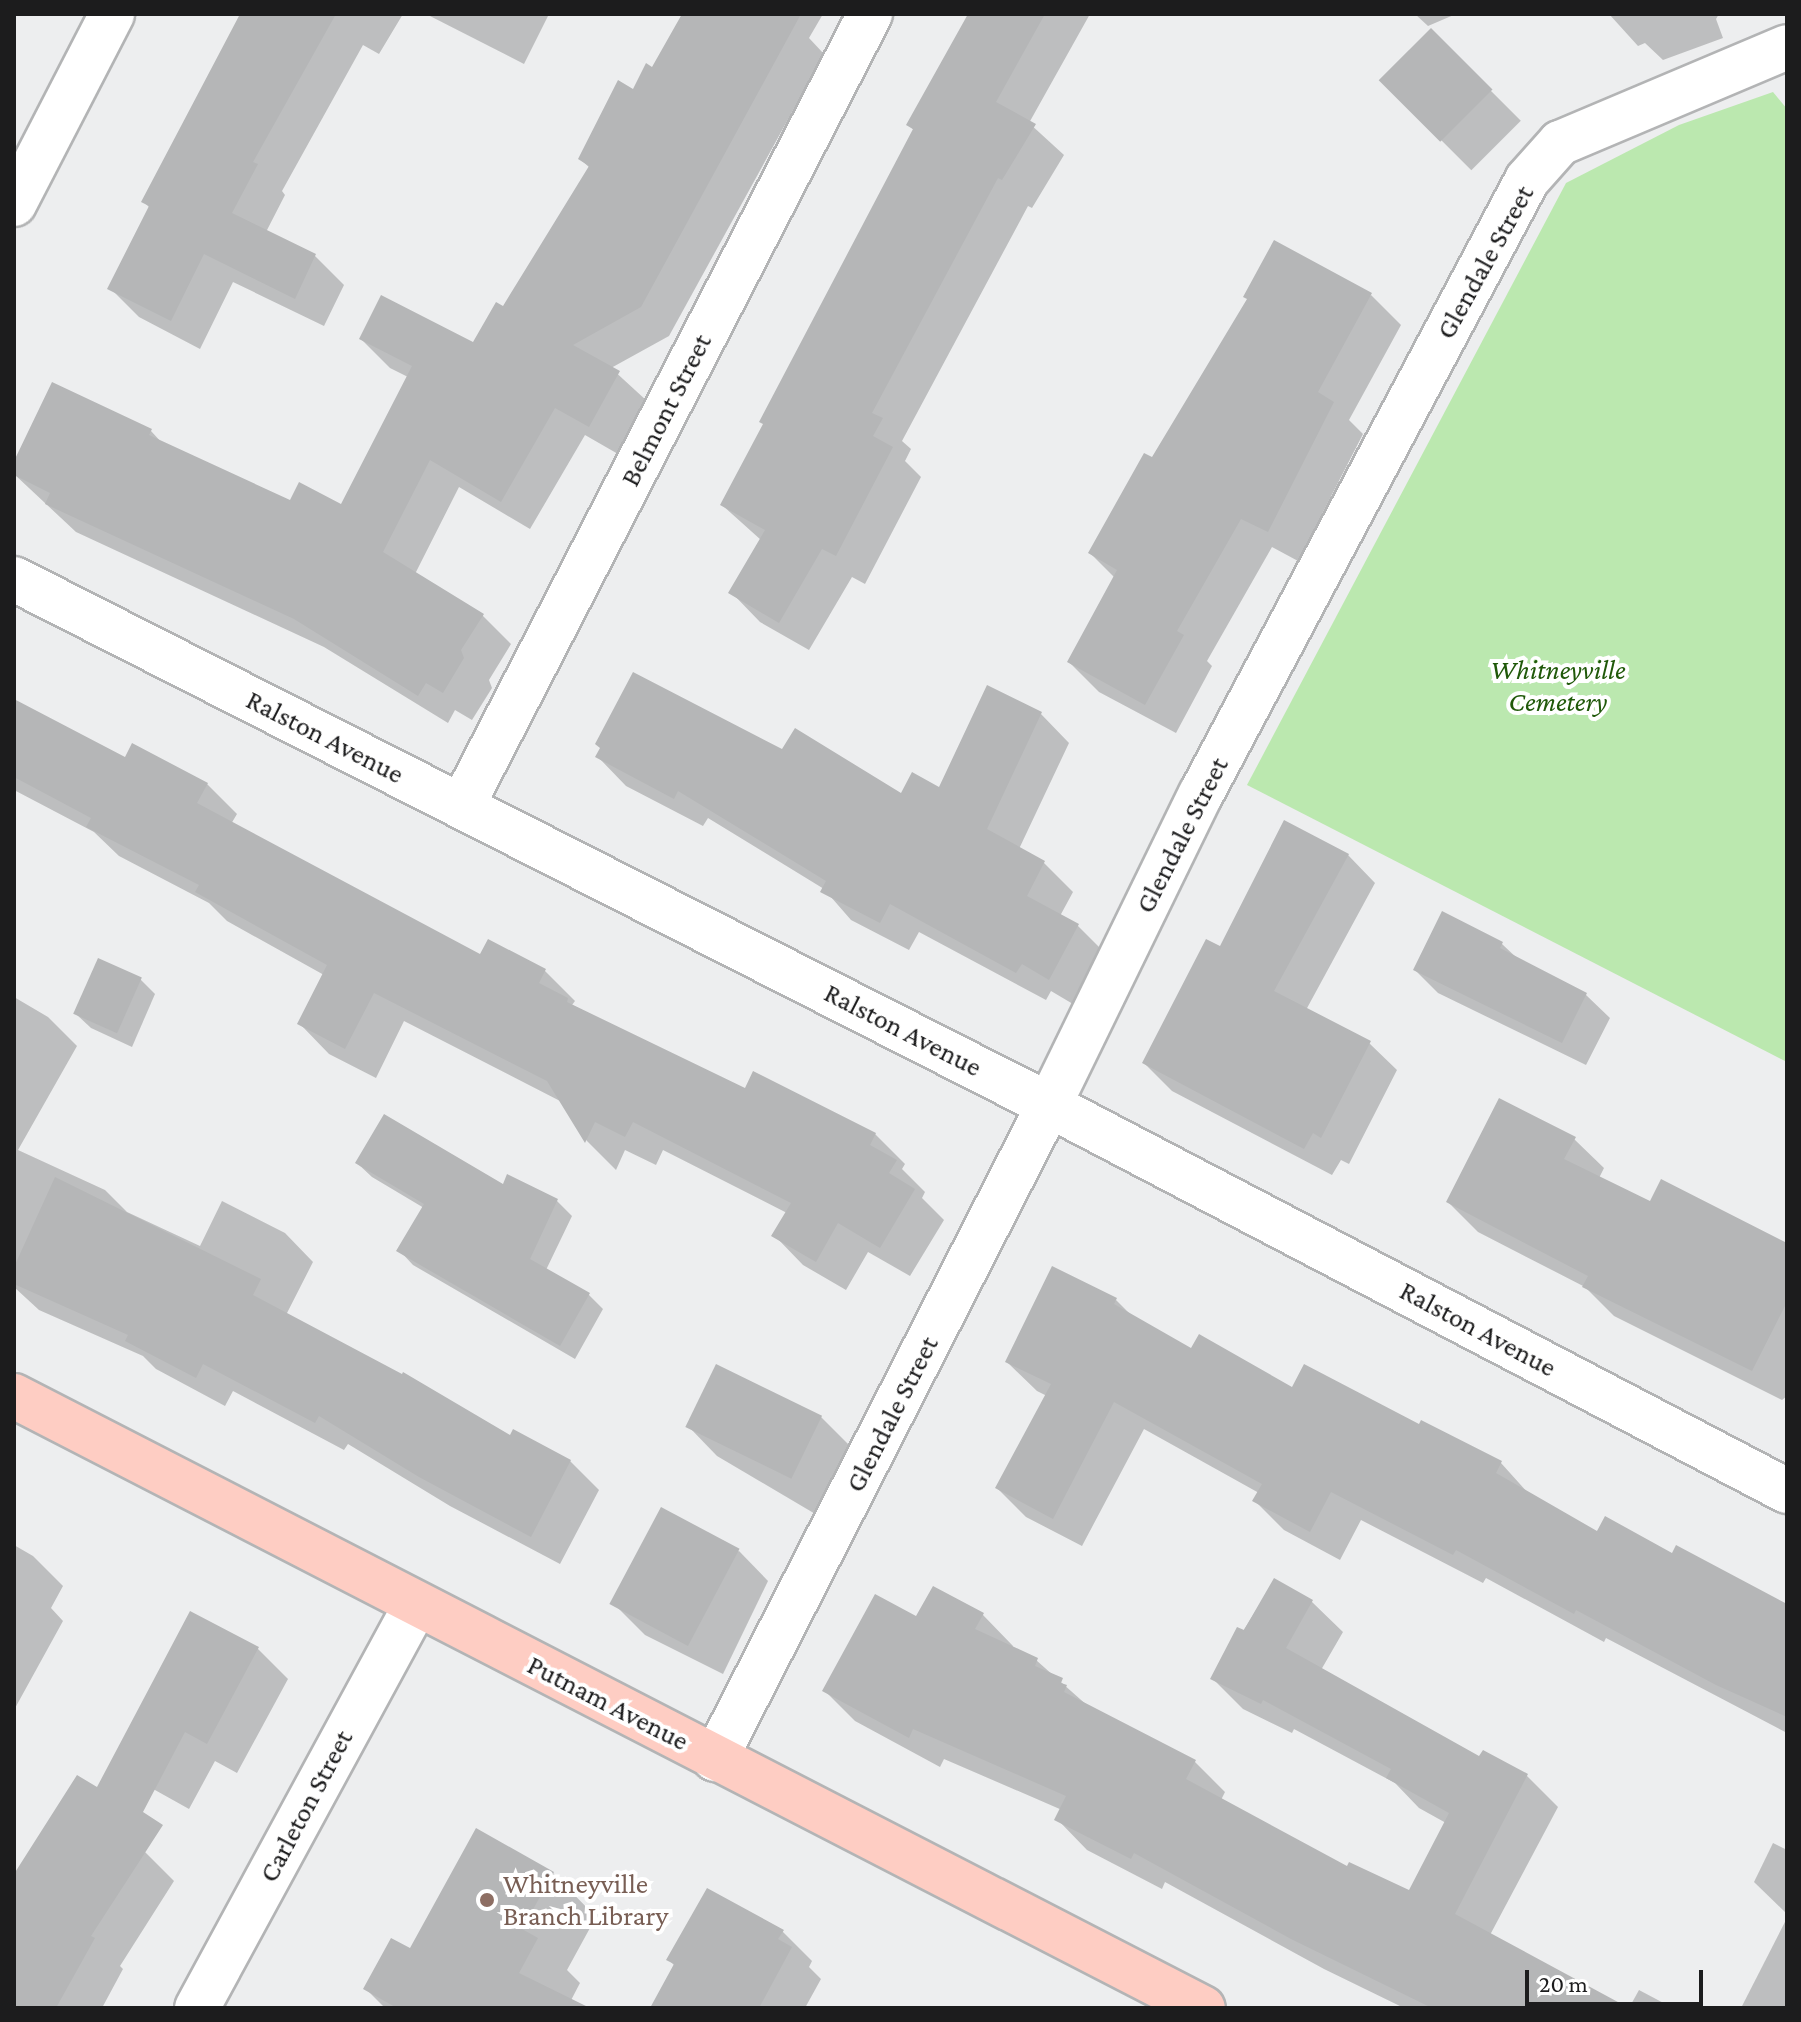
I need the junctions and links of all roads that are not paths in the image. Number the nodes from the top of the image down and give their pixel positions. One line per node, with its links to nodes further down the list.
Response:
1 (112, 14): 4 (street)
2 (870, 14): 6 (street, Belmont Street)
3 (1787, 47): 7 (street, Glendale Street)
4 (14, 204)
5 (14, 579): 6 (street, Ralston Avenue)
6 (462, 806): 7 (street, Ralston Avenue)
7 (1049, 1105): 9 (street, Ralston Avenue); 11 (street, Glendale Street)
8 (14, 1396): 10 (main road, Putnam Avenue)
9 (1787, 1491)
10 (416, 1605): 11 (main road, Putnam Avenue); 12 (street, Carleton Street)
11 (715, 1759): 13 (main road, Putnam Avenue)
12 (197, 2008)
13 (1203, 2008)

